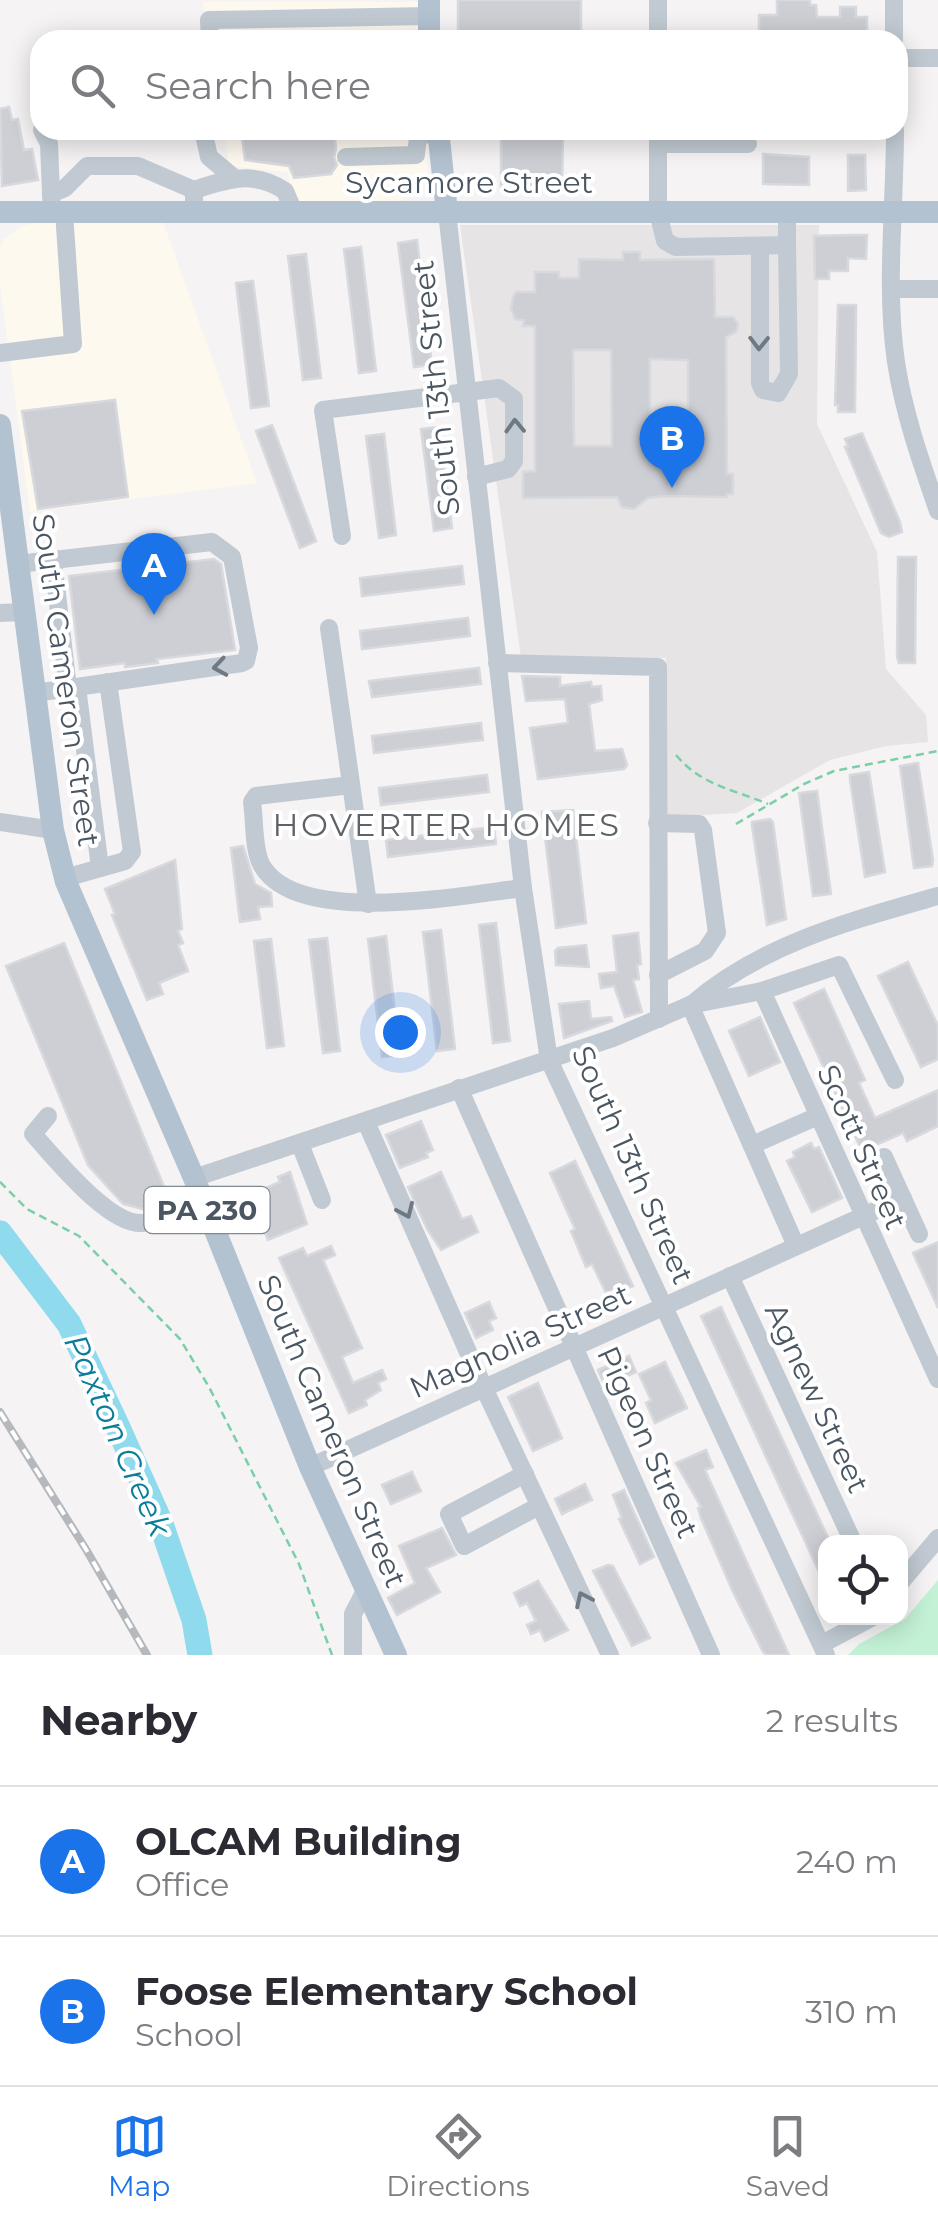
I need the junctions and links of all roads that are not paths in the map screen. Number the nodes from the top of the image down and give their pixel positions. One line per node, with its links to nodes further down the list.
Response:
1 (658, 0): 5 (street)
2 (894, 0): 6 (street)
3 (429, 8): 4 (street)
4 (210, 30)
5 (658, 30)
6 (894, 30)
7 (908, 58): 8 (street)
8 (938, 58)
9 (47, 140): 20 (street)
10 (205, 140): 18 (street)
11 (418, 140): 17 (street)
12 (439, 140): 23 (main road, South 13th Street)
13 (658, 140): 24 (street)
14 (697, 140): 16 (street)
15 (895, 140): 26 (street)
16 (748, 144)
17 (346, 157)
18 (233, 177): 19 (street); 22 (street)
19 (194, 201): 20 (main road, Sycamore Street); 20 (street); 22 (main road, Sycamore Street)
20 (56, 206): 21 (main road, Sycamore Street); 32 (street)
21 (0, 212)
22 (294, 212): 23 (main road, Sycamore Street)
23 (447, 212): 24 (main road, Sycamore Street); 33 (street, South 13th Street)
24 (658, 212): 25 (main road, Sycamore Street); 29 (street)
25 (787, 212): 26 (main road, Sycamore Street); 28 (street)
26 (895, 212): 27 (main road, Sycamore Street); 30 (street)
27 (938, 212)
28 (787, 245): 29 (street); 29 (street, one-way to 28)
29 (760, 246)
30 (892, 289): 31 (street); 36 (street)
31 (938, 289)
32 (0, 353)
33 (467, 394): 35 (street, South 13th Street); 35 (street, one-way to 33); 37 (street)
34 (0, 425): 38 (main road, South Cameron Street / PA 230)
35 (476, 477): 44 (street, South 13th Street)
36 (938, 511)
37 (342, 536)
38 (7, 537): 40 (main road, South Cameron Street / PA 230)
39 (53, 560): 40 (street); 45 (street, one-way to 45); 46 (street)
40 (18, 564): 41 (main road, South Cameron Street / PA 230)
41 (24, 612): 42 (street); 47 (main road, South Cameron Street / PA 230)
42 (0, 613)
43 (329, 628): 48 (street)
44 (497, 663): 50 (street); 54 (street, South 13th Street)
45 (108, 682): 46 (street); 52 (street)
46 (72, 688): 47 (street); 52 (street)
47 (35, 693): 51 (main road, South Cameron Street / PA 230)
48 (351, 785): 56 (street); 56 (street)
49 (0, 822): 51 (street)
50 (657, 823): 57 (street); 57 (street)
51 (52, 830): 53 (main road, South Cameron Street / PA 230)
52 (100, 868): 53 (street)
53 (65, 878): 70 (main road, South Cameron Street / PA 230)
54 (523, 888): 56 (street); 61 (street, South 13th Street)
55 (938, 896): 59 (street)
56 (368, 904)
57 (658, 975): 60 (street)
58 (762, 991): 59 (street); 62 (street); 65 (street, Scott Street)
59 (690, 1005): 60 (street); 68 (street)
60 (659, 1018): 61 (street)
61 (549, 1060): 63 (street); 77 (street, South 13th Street)
62 (895, 1080)
63 (458, 1088): 66 (street); 78 (street, Pigeon Street)
64 (48, 1116): 70 (street)
65 (818, 1116): 68 (street); 73 (street, Scott Street)
66 (366, 1122): 67 (street); 80 (street, one-way to 80)
67 (300, 1144): 70 (street); 72 (street)
68 (752, 1145): 75 (street)
69 (884, 1158): 71 (street)
70 (197, 1187): 81 (main road, South Cameron Street / PA 230)
71 (902, 1198): 73 (street, Magnolia Street); 74 (street)
72 (322, 1200)
73 (862, 1216): 75 (street, Magnolia Street); 79 (street, Scott Street)
74 (919, 1234)
75 (796, 1246): 76 (street, Magnolia Street)
76 (730, 1276): 77 (street, Magnolia Street); 84 (street, Agnew Street)
77 (664, 1306): 78 (street, Magnolia Street); 89 (street, South 13th Street)
78 (575, 1346): 80 (street, Magnolia Street); 93 (street, Pigeon Street)
79 (938, 1379)
80 (484, 1388): 81 (street, Magnolia Street); 82 (street)
81 (310, 1467): 87 (main road, South Cameron Street / PA 230)
82 (525, 1474): 83 (street); 83 (street)
83 (540, 1506): 92 (street, one-way to 83)
84 (850, 1535)
85 (938, 1538): 86 (street)
86 (908, 1574)
87 (366, 1589): 90 (street); 91 (main road, South Cameron Street / PA 230)
88 (861, 1625): 89 (street)
89 (824, 1650)
90 (353, 1655)
91 (396, 1655)
92 (610, 1655)
93 (711, 1655)

